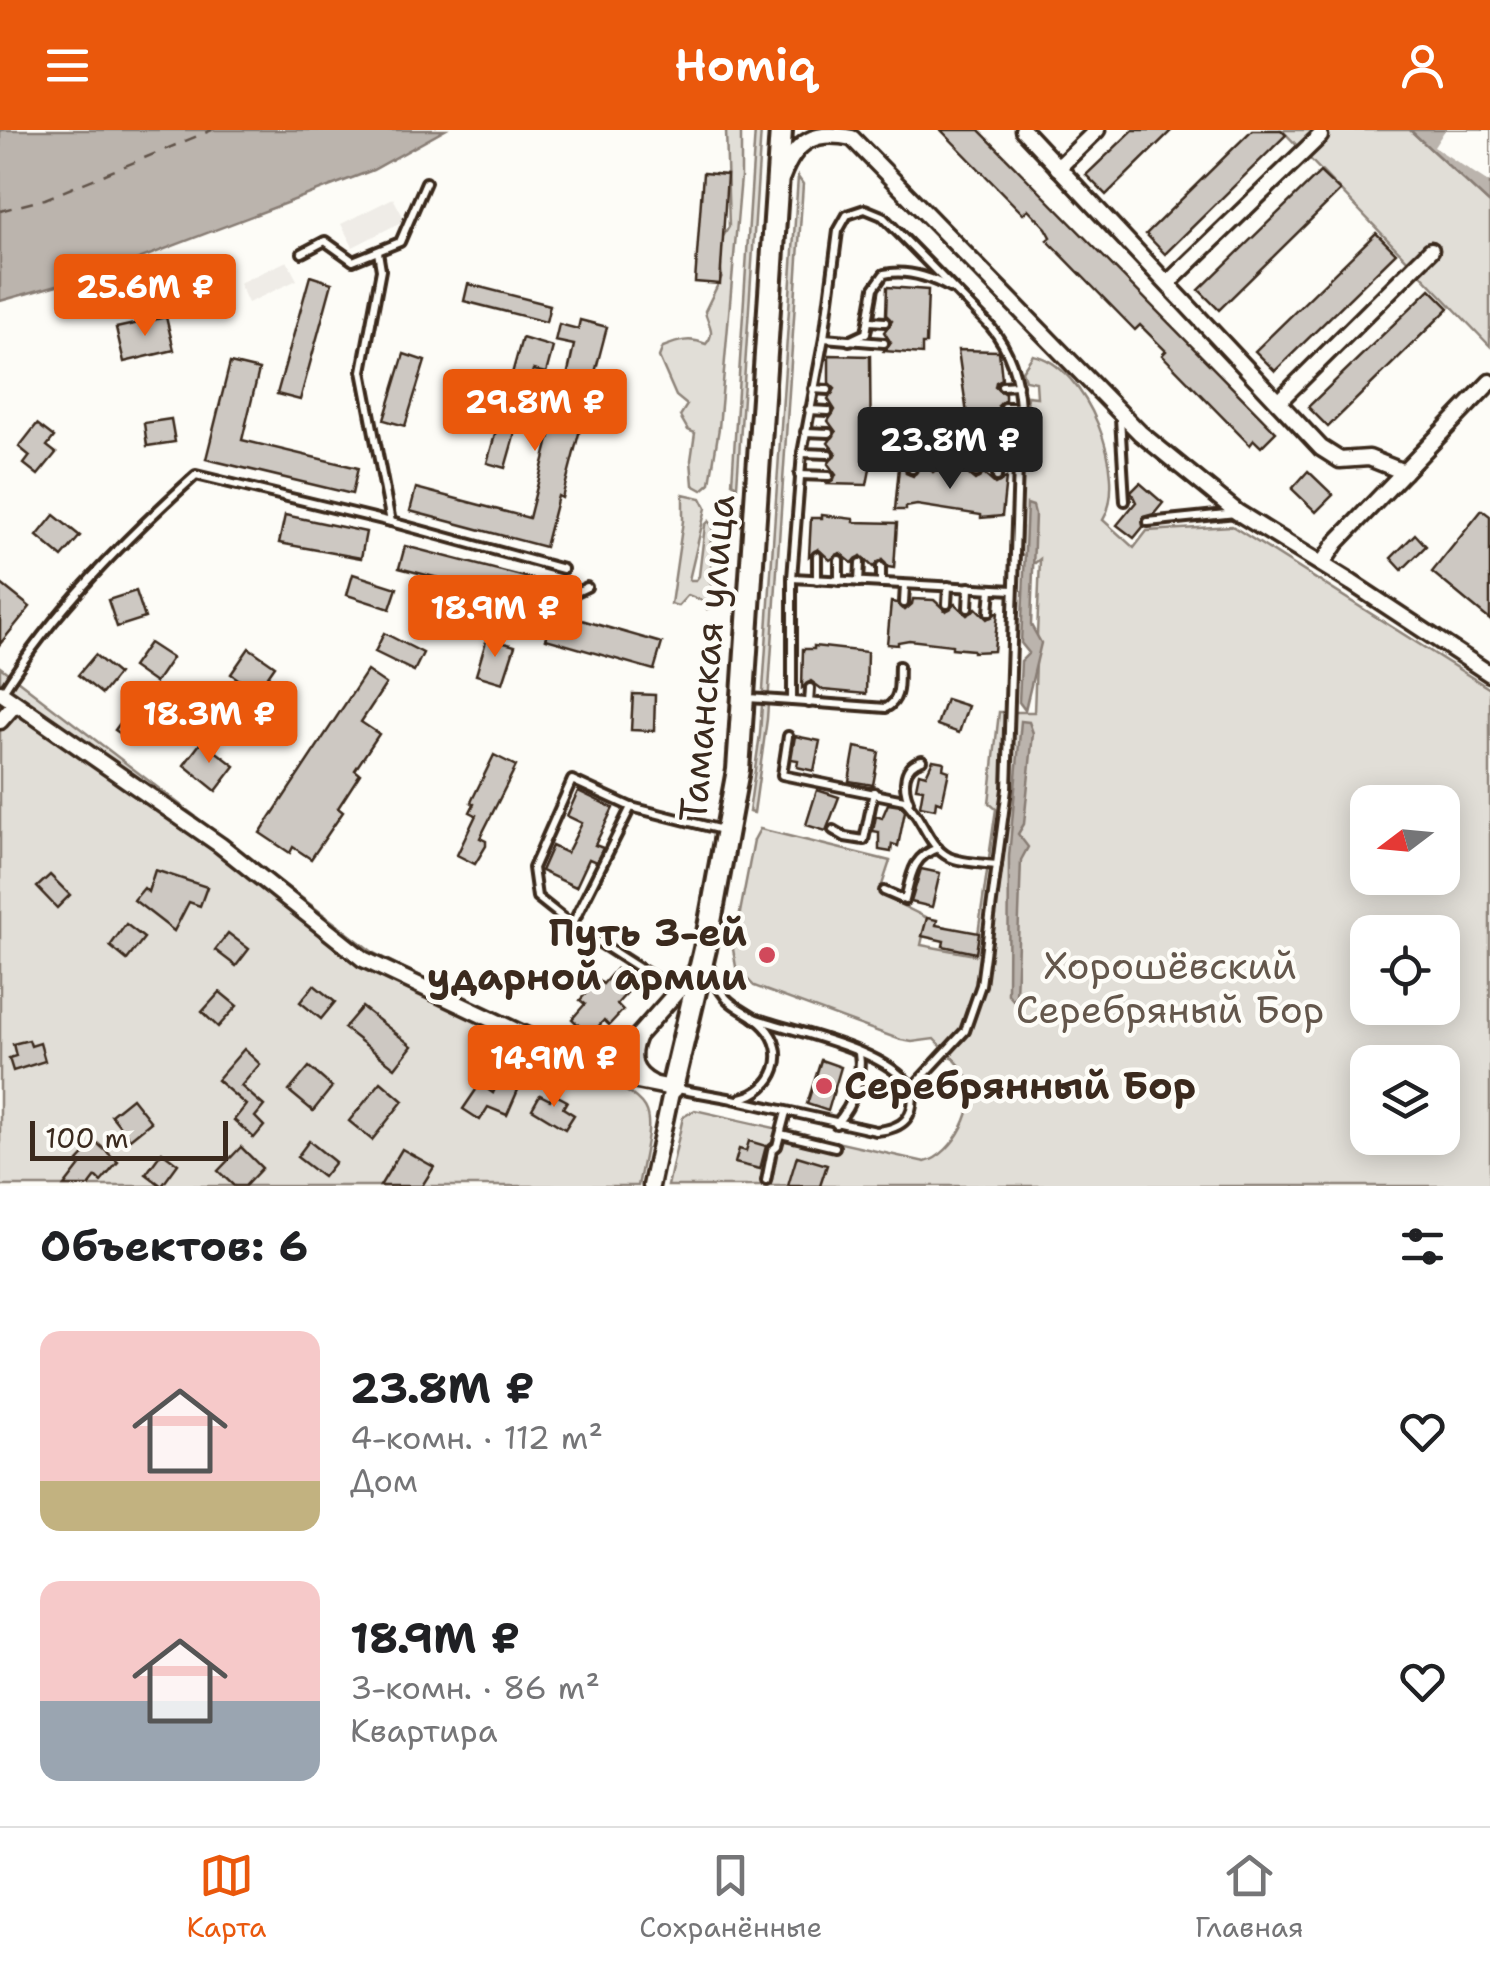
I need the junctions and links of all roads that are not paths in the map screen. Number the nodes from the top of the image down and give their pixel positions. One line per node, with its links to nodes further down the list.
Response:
1 (781, 130): 8 (street, Таманская улица)
2 (1023, 130): 6 (street)
3 (1097, 130): 6 (street)
4 (852, 132): 8 (street); 35 (street)
5 (1320, 136): 12 (street)
6 (1058, 168): 12 (street)
7 (426, 182): 10 (lane)
8 (777, 190): 88 (street, Таманская улица)
9 (1431, 250): 30 (street)
10 (378, 252): 11 (lane); 55 (lane)
11 (302, 253)
12 (1168, 283): 30 (street)
13 (959, 294): 14 (lane); 18 (lane); 21 (lane)
14 (872, 300): 15 (lane); 16 (lane)
15 (886, 300)
16 (870, 320): 17 (lane); 19 (lane)
17 (885, 322)
18 (824, 338): 19 (lane); 23 (lane)
19 (848, 341): 20 (lane)
20 (884, 344)
21 (1012, 363): 22 (lane); 26 (lane)
22 (999, 364)
23 (817, 368): 24 (lane); 28 (lane)
24 (828, 368)
25 (1490, 382): 48 (street)
26 (1018, 385): 27 (lane); 32 (lane)
27 (1002, 386)
28 (812, 389): 29 (lane); 33 (lane)
29 (828, 390)
30 (1278, 402): 48 (street)
31 (1006, 407): 32 (lane)
32 (1020, 407): 44 (lane)
33 (808, 410): 34 (lane); 36 (lane)
34 (828, 411)
35 (1119, 411): 53 (lane); 54 (street)
36 (805, 432): 37 (lane); 41 (lane)
37 (829, 432)
38 (935, 450): 39 (lane); 45 (lane); 46 (lane)
39 (956, 451): 40 (lane); 47 (lane)
40 (977, 452): 42 (lane); 49 (lane)
41 (802, 453): 43 (lane); 50 (lane)
42 (999, 453): 44 (lane); 52 (lane)
43 (829, 454)
44 (1019, 454): 74 (lane)
45 (934, 465)
46 (912, 469)
47 (955, 469)
48 (1404, 472): 60 (street)
49 (976, 473)
50 (800, 474): 51 (lane); 63 (lane)
51 (829, 476)
52 (997, 477)
53 (1124, 500)
54 (1237, 512): 56 (lane); 60 (street)
55 (392, 522): 62 (lane); 85 (lane)
56 (1148, 522)
57 (818, 556): 64 (lane)
58 (839, 560): 65 (lane)
59 (860, 564): 66 (lane)
60 (1322, 564): 82 (street)
61 (882, 567): 67 (lane)
62 (563, 569)
63 (792, 578): 64 (lane); 89 (lane)
64 (817, 580): 65 (lane)
65 (838, 581): 66 (lane)
66 (859, 582): 67 (lane)
67 (880, 583): 68 (lane)
68 (905, 585): 69 (lane); 76 (lane)
69 (926, 585): 70 (lane); 75 (lane)
70 (948, 586): 72 (lane); 77 (lane)
71 (586, 587): 79 (lane)
72 (970, 588): 73 (lane); 78 (lane)
73 (991, 588): 74 (lane); 80 (lane)
74 (1013, 590): 104 (lane)
75 (926, 599)
76 (904, 604)
77 (947, 604)
78 (968, 608)
79 (488, 610)
80 (989, 612)
81 (899, 666): 94 (lane)
82 (1490, 674)
83 (810, 688): 90 (lane)
84 (832, 691): 92 (lane)
85 (1, 693): 91 (street)
86 (853, 694): 93 (lane)
87 (874, 697): 94 (lane)
88 (745, 698): 89 (lane); 102 (street, Таманская улица)
89 (792, 702): 90 (lane)
90 (809, 703): 92 (lane)
91 (15, 704): 95 (street); 112 (street)
92 (830, 705): 93 (lane)
93 (852, 707): 94 (lane)
94 (874, 709)
95 (0, 721)
96 (788, 736): 98 (lane)
97 (922, 760): 99 (lane)
98 (874, 792): 99 (lane); 101 (lane)
99 (912, 806): 103 (lane)
100 (632, 807): 102 (lane); 106 (lane); 106 (lane)
101 (833, 830)
102 (728, 831): 107 (street, Таманская улица)
103 (938, 848): 104 (lane); 105 (lane)
104 (997, 865): 114 (lane)
105 (884, 891)
106 (572, 925): 108 (lane)
107 (705, 949): 108 (street, Таманская улица); 109 (lane)
108 (685, 1000): 110 (street); 113 (street, Таманская улица)
109 (754, 1018): 111 (lane); 116 (lane)
110 (637, 1038): 112 (street); 113 (street)
111 (860, 1053): 114 (lane); 118 (lane)
112 (593, 1068): 113 (street)
113 (663, 1086): 115 (lane); 116 (lane); 122 (street, Таманская улица)
114 (912, 1088): 118 (lane)
115 (699, 1092)
116 (728, 1098): 117 (lane)
117 (786, 1112): 118 (lane); 119 (lane)
118 (836, 1124)
119 (780, 1134): 120 (lane); 121 (lane)
120 (835, 1146)
121 (766, 1181)
122 (652, 1186)

